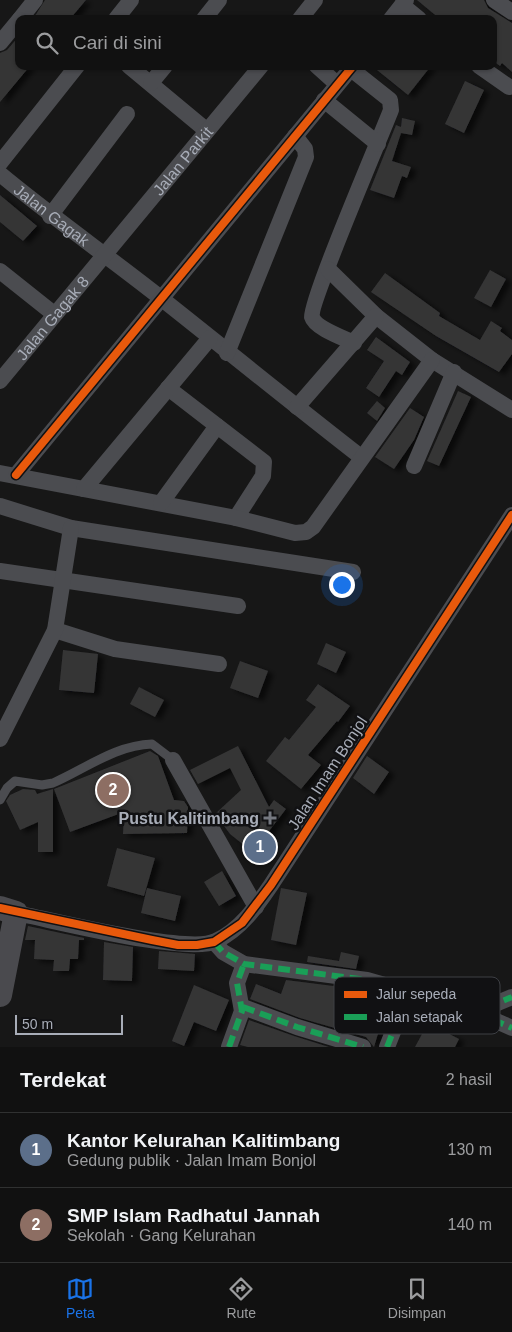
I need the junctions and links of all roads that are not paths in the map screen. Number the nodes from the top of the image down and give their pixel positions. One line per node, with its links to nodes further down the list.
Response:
1 (35, 0): 8 (street)
2 (131, 0): 9 (street)
3 (219, 0): 10 (street)
4 (315, 0): 11 (street)
5 (494, 0): 7 (street)
6 (404, 2): 12 (street); 13 (street)
7 (512, 12)
8 (22, 15)
9 (119, 15)
10 (207, 15)
11 (303, 15)
12 (394, 15)
13 (415, 15)
14 (15, 24): 15 (street)
15 (0, 43)
16 (74, 70): 32 (street)
17 (134, 70): 24 (street)
18 (162, 70): 24 (street)
19 (258, 70): 29 (street, Jalan Parkit)
20 (321, 70): 25 (street)
21 (349, 70): 25 (street)
22 (355, 70): 31 (street)
23 (485, 70): 26 (street)
24 (151, 83): 29 (street)
25 (337, 84): 27 (street)
26 (509, 86)
27 (324, 100): 30 (street); 31 (street)
28 (127, 114): 34 (street)
29 (206, 130): 35 (street, Jalan Parkit)
30 (295, 136): 38 (street); 43 (street)
31 (378, 144): 36 (street)
32 (0, 163)
33 (0, 174): 34 (street, Jalan Gagak)
34 (50, 216): 35 (street, Jalan Gagak)
35 (105, 255): 38 (street, Jalan Gagak); 39 (street, Jalan Gagak 8)
36 (328, 268): 40 (street); 42 (street)
37 (1, 273): 39 (street)
38 (162, 299): 41 (street, Jalan Gagak); 54 (street)
39 (54, 314): 46 (street, Jalan Gagak 8)
40 (376, 316): 42 (street); 44 (street)
41 (210, 338): 43 (street, Jalan Gagak); 47 (street)
42 (354, 343): 48 (street)
43 (227, 353): 48 (street, Jalan Gagak)
44 (432, 360): 45 (street); 51 (street)
45 (454, 372): 49 (street); 52 (street)
46 (0, 381)
47 (168, 388): 50 (street); 55 (street)
48 (297, 408): 51 (street, Jalan Gagak)
49 (512, 410)
50 (217, 426): 56 (street); 59 (street)
51 (361, 457): 59 (street)
52 (414, 466)
53 (0, 473): 54 (street)
54 (16, 475): 55 (street)
55 (84, 489): 56 (street)
56 (161, 503): 59 (street)
57 (0, 506): 60 (street)
58 (512, 515): 70 (street, Jalan Imam Bonjol)
59 (236, 518)
60 (71, 528): 62 (street); 63 (street)
61 (0, 571): 63 (street)
62 (353, 572)
63 (63, 580): 64 (street); 65 (street)
64 (238, 606)
65 (55, 630): 66 (street); 67 (street)
66 (219, 664)
67 (0, 738)
68 (172, 760): 69 (lane); 70 (street)
69 (0, 800)
70 (256, 907): 72 (street, Jalan Imam Bonjol)
71 (8, 910): 72 (street, Jalan Imam Bonjol); 75 (street)
72 (218, 947): 73 (street)
73 (243, 964): 74 (street); 78 (street)
74 (344, 977)
75 (0, 995)
76 (512, 998): 77 (street)
77 (500, 1003)
78 (243, 1007): 82 (street); 83 (street)
79 (500, 1023): 80 (street)
80 (512, 1028)
81 (392, 1034): 84 (street)
82 (229, 1047)
83 (363, 1047)
84 (387, 1047)

